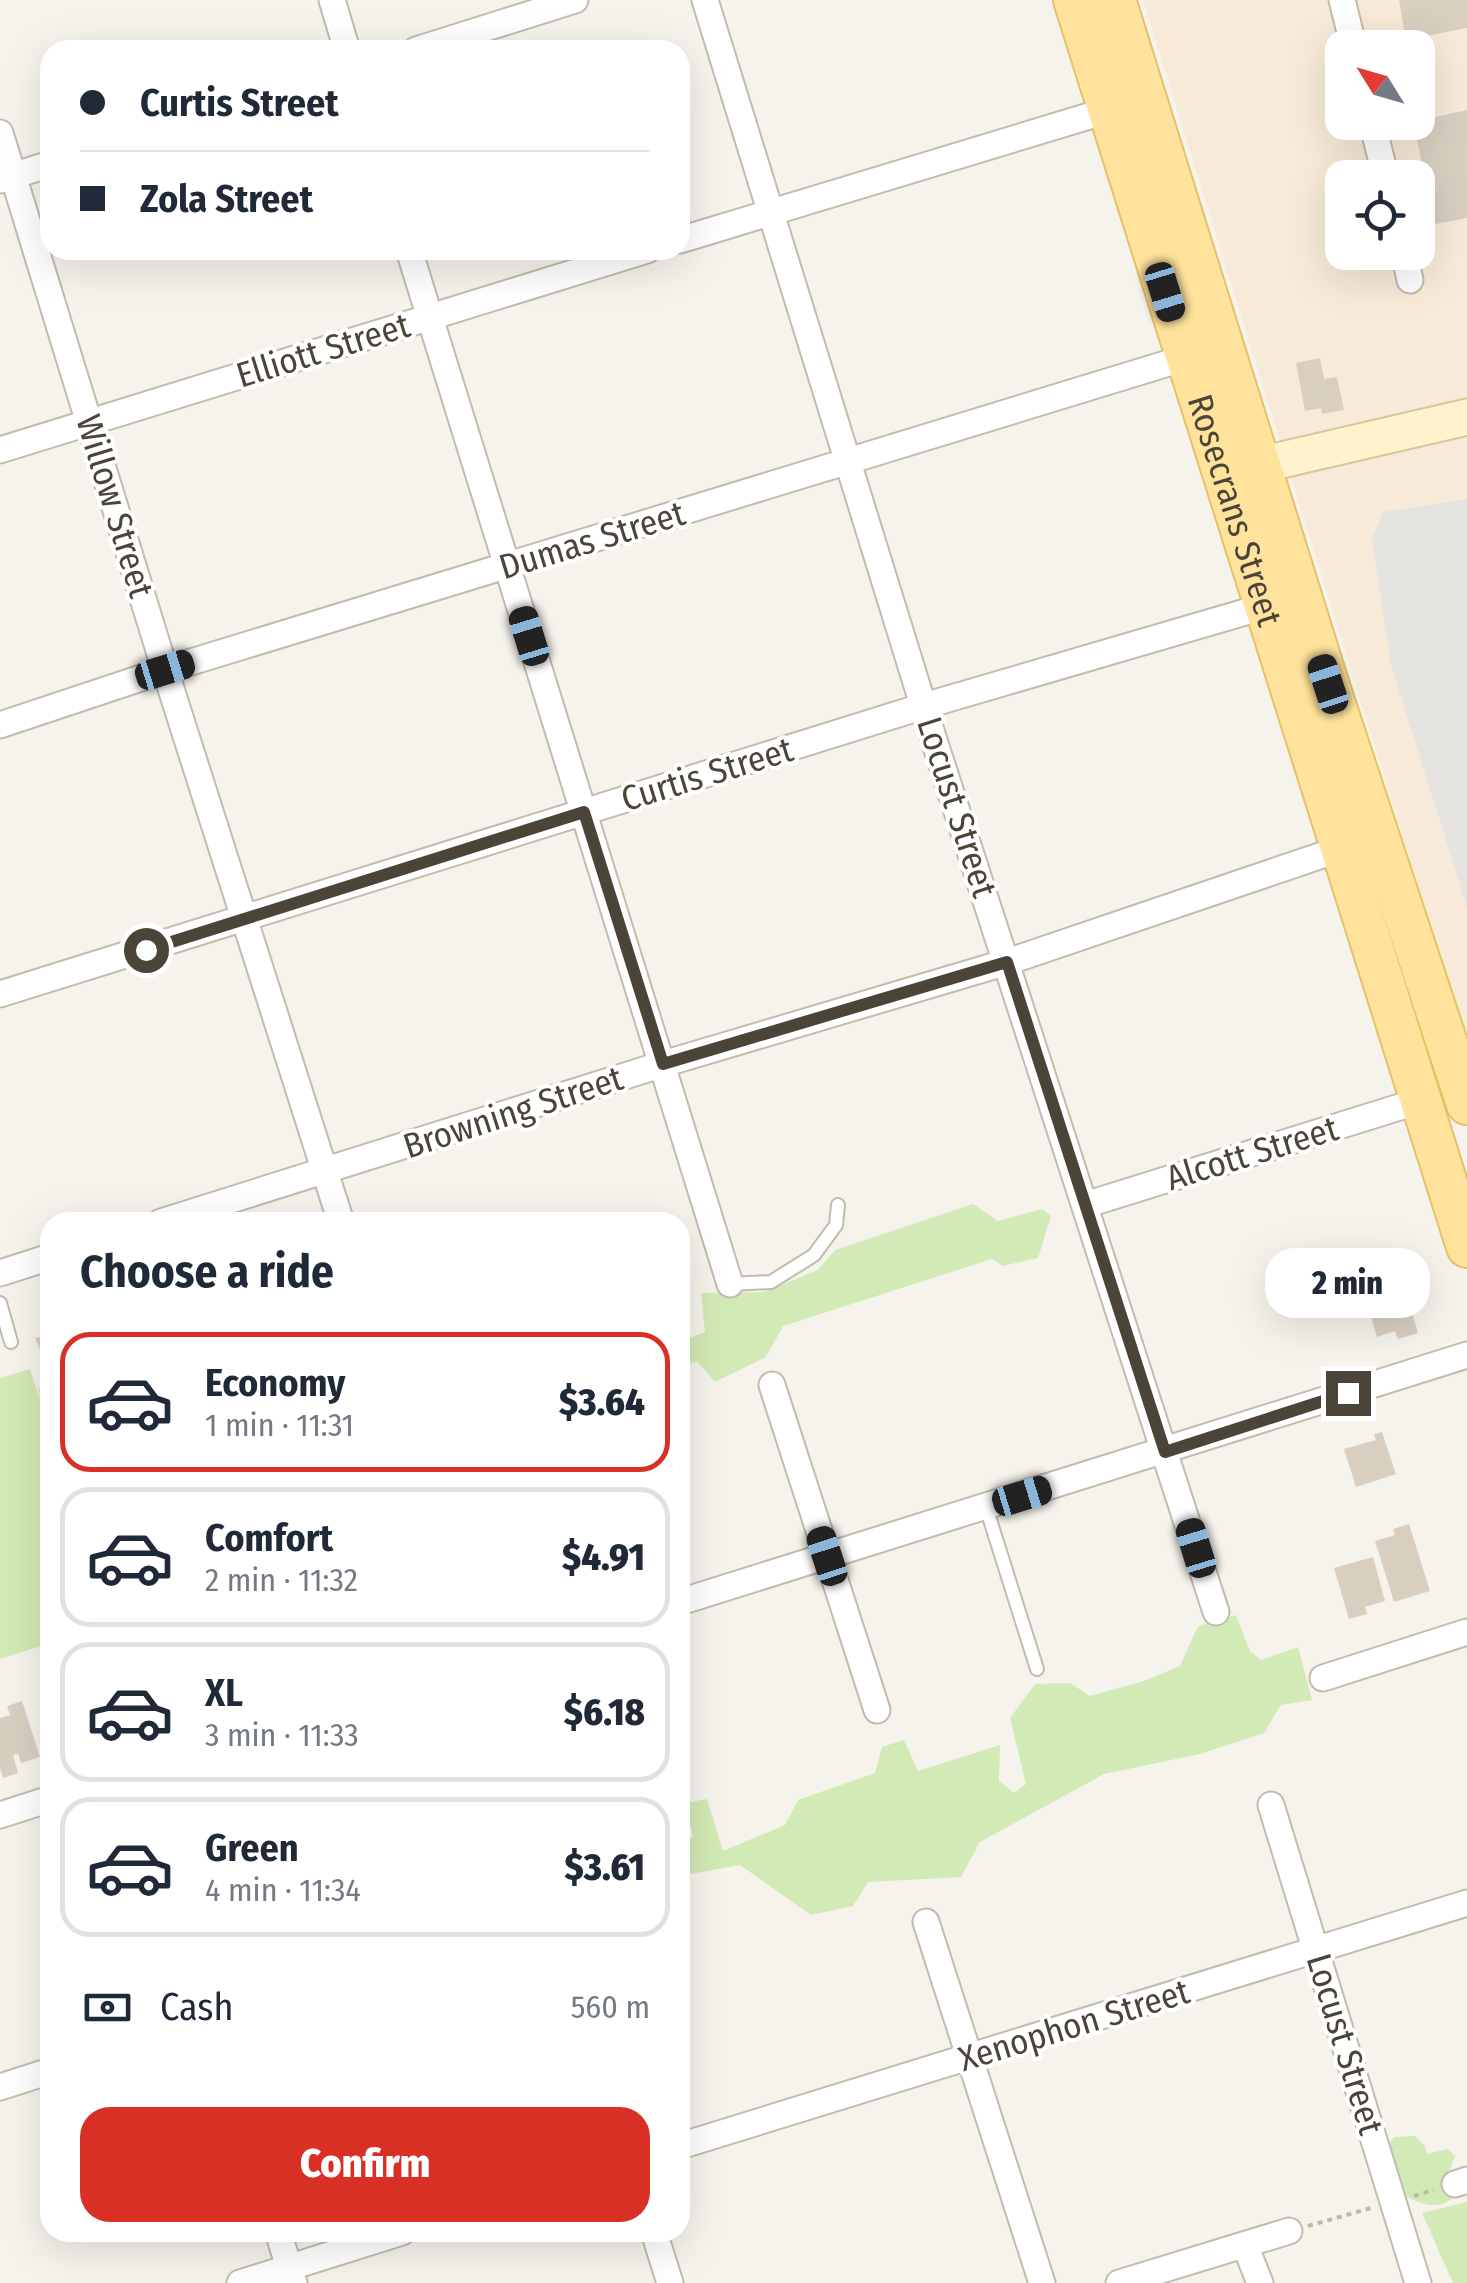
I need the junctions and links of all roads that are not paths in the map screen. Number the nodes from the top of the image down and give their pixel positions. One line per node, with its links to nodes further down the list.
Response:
1 (332, 0): 8 (street)
2 (575, 0): 9 (street)
3 (705, 0): 14 (street, Locust Street)
4 (1074, 0): 10 (main road, Rosecrans Street)
5 (1115, 0): 26 (main road, Rosecrans Street)
6 (1342, 0): 7 (street)
7 (1350, 30)
8 (344, 40)
9 (448, 40)
10 (1109, 110): 14 (street); 21 (main road, Rosecrans Street)
11 (0, 132): 13 (street, Willow Street)
12 (40, 167): 13 (street)
13 (7, 178): 23 (street, Willow Street)
14 (770, 212): 15 (street); 25 (street, Locust Street)
15 (690, 237)
16 (412, 260): 20 (street)
17 (614, 260): 20 (street, Elliott Street)
18 (1408, 270): 19 (street)
19 (1410, 280)
20 (429, 317): 23 (street, Elliott Street); 27 (street)
21 (1185, 358): 25 (street, Dumas Street); 26 (main road, Rosecrans Street)
22 (1467, 417): 26 (street)
23 (88, 422): 24 (street, Elliott Street); 29 (street, Willow Street)
24 (0, 450)
25 (847, 461): 27 (street, Dumas Street); 30 (street, Locust Street)
26 (1242, 469): 28 (main road, Rosecrans Street)
27 (507, 566): 29 (street, Dumas Street); 32 (street)
28 (1282, 601): 30 (street, Curtis Street); 33 (main road, Rosecrans Street); 34 (main road, Rosecrans Street)
29 (165, 670): 31 (street, Dumas Street); 35 (street, Willow Street)
30 (924, 706): 32 (street, Curtis Street); 36 (street, Locust Street)
31 (0, 725)
32 (584, 812): 35 (street, Curtis Street); 38 (street)
33 (1378, 837): 34 (street, Browning Street); 40 (main road, Rosecrans Street)
34 (1339, 849): 36 (street, Browning Street); 39 (main road, Rosecrans Street)
35 (244, 920): 37 (street, Curtis Street); 41 (street, Willow Street)
36 (1007, 962): 38 (street, Browning Street); 42 (street, Locust Street)
37 (0, 994)
38 (663, 1064): 41 (street, Browning Street); 49 (street)
39 (1419, 1101): 42 (street, Alcott Street); 46 (main road, Rosecrans Street)
40 (1467, 1104)
41 (324, 1172): 44 (street, Browning Street); 45 (street, Willow Street)
42 (1085, 1204): 54 (street, Locust Street)
43 (838, 1206): 49 (lane)
44 (194, 1212)
45 (338, 1212)
46 (1467, 1247)
47 (40, 1260): 48 (street)
48 (0, 1272)
49 (730, 1284)
50 (0, 1304): 51 (lane)
51 (11, 1342)
52 (1467, 1355): 54 (street)
53 (772, 1385): 56 (street)
54 (1165, 1452): 55 (street); 58 (street, Locust Street)
55 (986, 1507): 56 (street); 60 (lane)
56 (827, 1556): 57 (street); 62 (street)
57 (690, 1599)
58 (1216, 1612)
59 (1467, 1632): 61 (street)
60 (1037, 1669)
61 (1322, 1678)
62 (877, 1710)
63 (40, 1802): 65 (street)
64 (1271, 1805): 68 (street, Locust Street)
65 (0, 1815)
66 (1467, 1904): 68 (street, Xenophon Street)
67 (926, 1922): 69 (street)
68 (1316, 1949): 69 (street, Xenophon Street); 84 (street, Locust Street)
69 (969, 2056): 72 (street, Xenophon Street); 81 (street)
70 (40, 2074): 71 (street)
71 (0, 2087)
72 (690, 2143)
73 (1289, 2231): 77 (street)
74 (281, 2242): 78 (street)
75 (376, 2242): 78 (street)
76 (657, 2242): 80 (street)
77 (1246, 2245): 82 (street); 83 (street)
78 (292, 2275): 79 (street)
79 (240, 2283)
80 (670, 2283)
81 (1042, 2283)
82 (1120, 2283)
83 (1260, 2283)
84 (1418, 2283)

